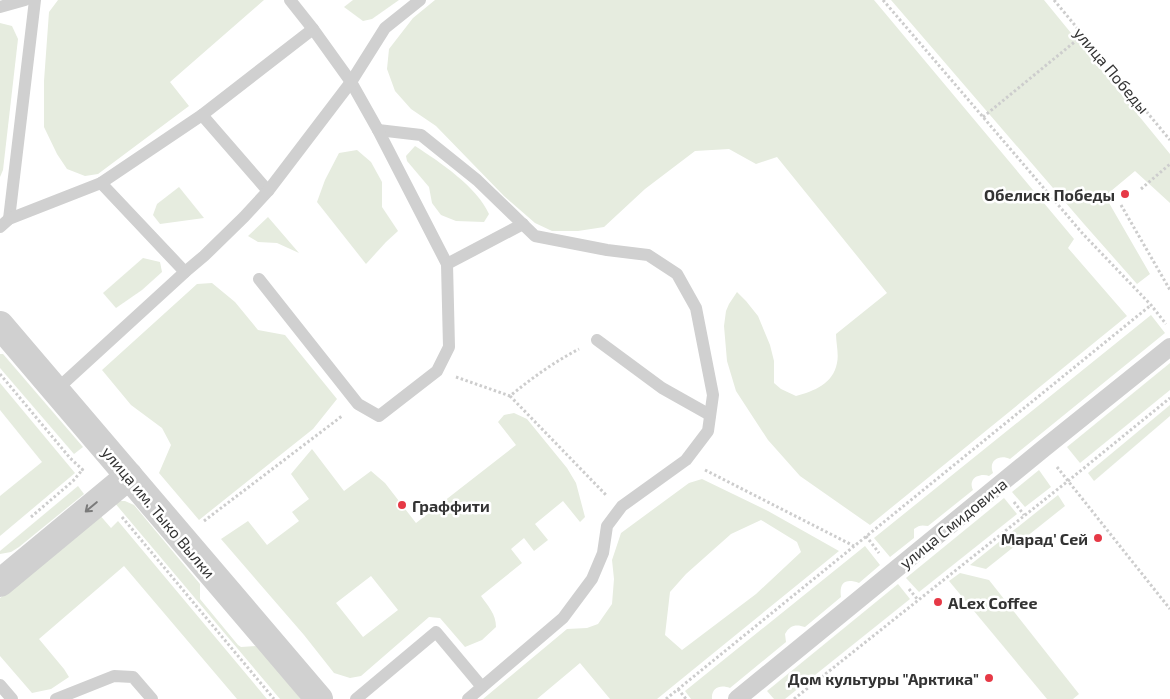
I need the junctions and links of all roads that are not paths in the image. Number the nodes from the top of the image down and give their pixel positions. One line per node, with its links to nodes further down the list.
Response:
1 (25, 0): 5 (lane)
2 (35, 0): 12 (lane)
3 (290, 0): 6 (lane)
4 (420, 0): 7 (lane)
5 (0, 7)
6 (313, 29): 7 (lane); 8 (lane)
7 (351, 82): 9 (lane); 11 (lane)
8 (202, 115): 10 (lane); 11 (lane)
9 (378, 130): 13 (lane); 14 (lane)
10 (101, 182): 12 (lane); 15 (lane)
11 (268, 191): 15 (lane)
12 (5, 223)
13 (523, 224): 14 (lane); 21 (lane)
14 (447, 264): 16 (lane)
15 (185, 272): 20 (lane)
16 (259, 279)
17 (0, 325): 20 (street, улица им. Тыко Вылки)
18 (597, 340): 21 (lane)
19 (1170, 347): 32 (street, улица Смидовича)
20 (56, 390): 22 (street, улица им. Тыко Вылки)
21 (710, 415): 25 (lane)
22 (128, 476): 23 (street, one-way to 23); 29 (street, улица им. Тыко Вылки)
23 (1, 579)
24 (0, 685): 26 (lane)
25 (482, 687): 30 (lane); 31 (lane)
26 (12, 699)
27 (56, 699): 28 (lane)
28 (152, 699)
29 (318, 699)
30 (356, 699)
31 (468, 699)
32 (737, 699)

